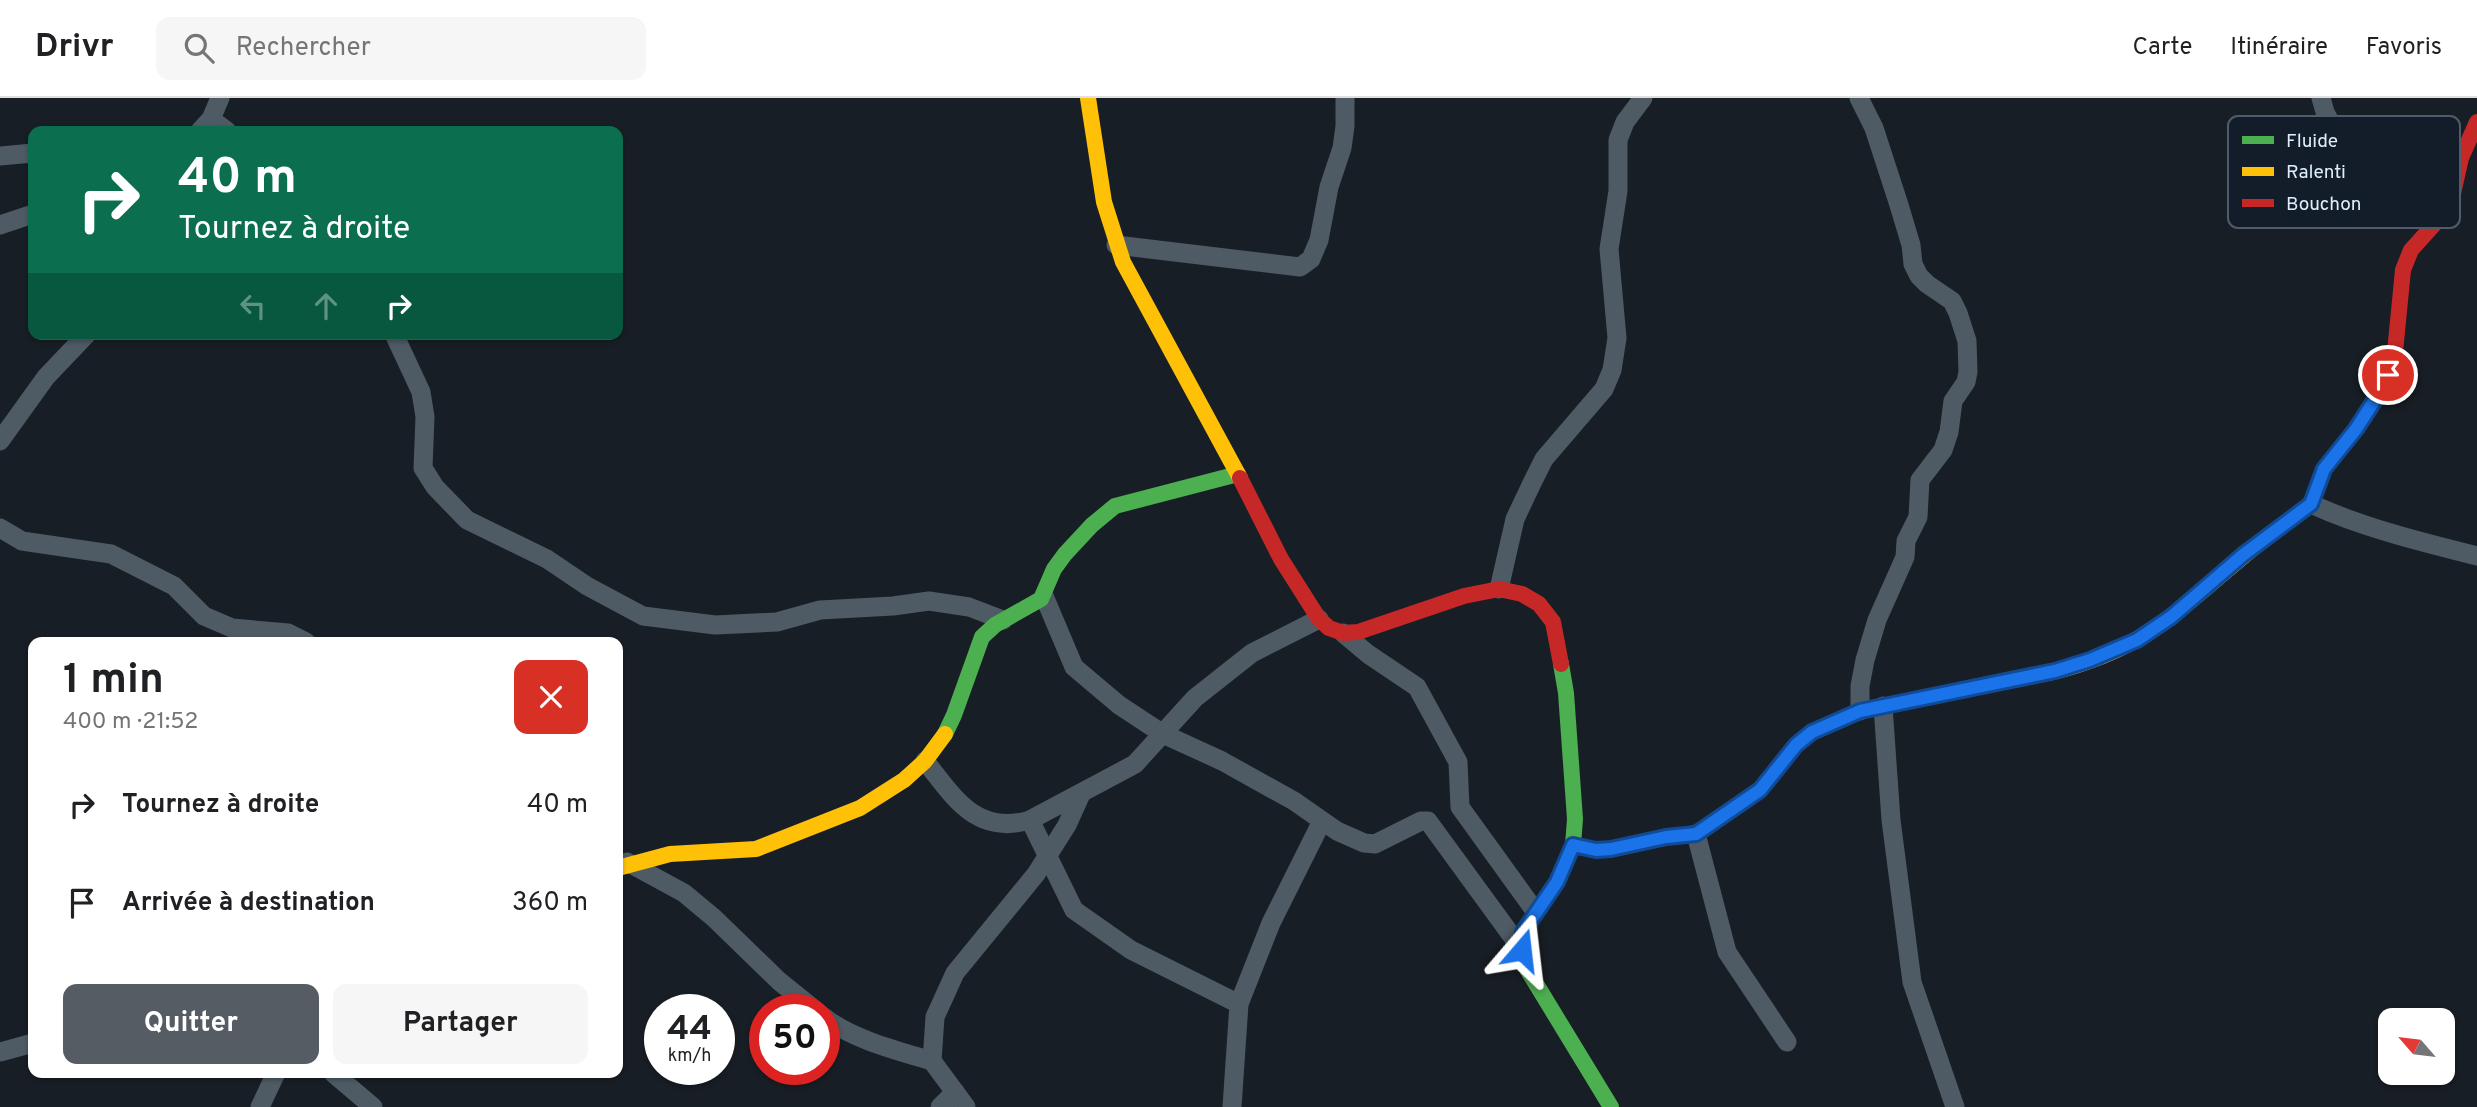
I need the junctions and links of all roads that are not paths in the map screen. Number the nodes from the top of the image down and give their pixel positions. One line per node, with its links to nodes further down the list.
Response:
1 (220, 98): 9 (street)
2 (1088, 98): 16 (street)
3 (1345, 98): 16 (street)
4 (1643, 98): 24 (street)
5 (1859, 98): 31 (street)
6 (2321, 98): 7 (street)
7 (2328, 116)
8 (2477, 122): 12 (street)
9 (206, 125)
10 (28, 153): 11 (street)
11 (0, 156)
12 (2460, 162)
13 (28, 216): 14 (street)
14 (0, 225)
15 (2431, 228): 21 (street)
16 (1119, 253): 20 (street)
17 (81, 340): 19 (street)
18 (397, 340): 27 (street)
19 (0, 441)
20 (1238, 474): 25 (street); 26 (street)
21 (2311, 504): 23 (street); 30 (street)
22 (0, 528): 29 (street)
23 (2477, 556)
24 (1499, 589): 28 (street); 40 (street)
25 (1044, 596): 27 (street); 32 (street)
26 (1319, 619): 28 (street); 32 (street)
27 (1003, 620): 33 (street)
28 (1343, 633): 35 (street)
29 (296, 637)
30 (1883, 706): 31 (street); 61 (street)
31 (1860, 711): 39 (street)
32 (1163, 734): 34 (street); 37 (street)
33 (925, 761): 36 (street); 42 (street)
34 (1081, 794): 36 (street); 41 (street)
35 (1460, 807): 38 (street); 44 (street)
36 (1030, 820): 41 (street)
37 (1322, 821): 38 (street); 47 (street)
38 (1432, 825): 45 (street)
39 (1696, 834): 40 (street); 49 (street)
40 (1573, 845): 44 (street)
41 (1047, 858): 47 (street); 52 (street)
42 (623, 863)
43 (623, 863): 46 (street)
44 (1535, 911): 45 (street)
45 (1522, 950): 60 (street)
46 (795, 994)
47 (1239, 1004): 59 (street)
48 (840, 1029): 52 (street)
49 (1787, 1042)
50 (28, 1044): 51 (street)
51 (0, 1052)
52 (932, 1060): 55 (street)
53 (274, 1078): 56 (street)
54 (339, 1078): 57 (street)
55 (960, 1100): 58 (street)
56 (260, 1107)
57 (373, 1107)
58 (940, 1107)
59 (1232, 1107)
60 (1611, 1107)
61 (1955, 1107)

